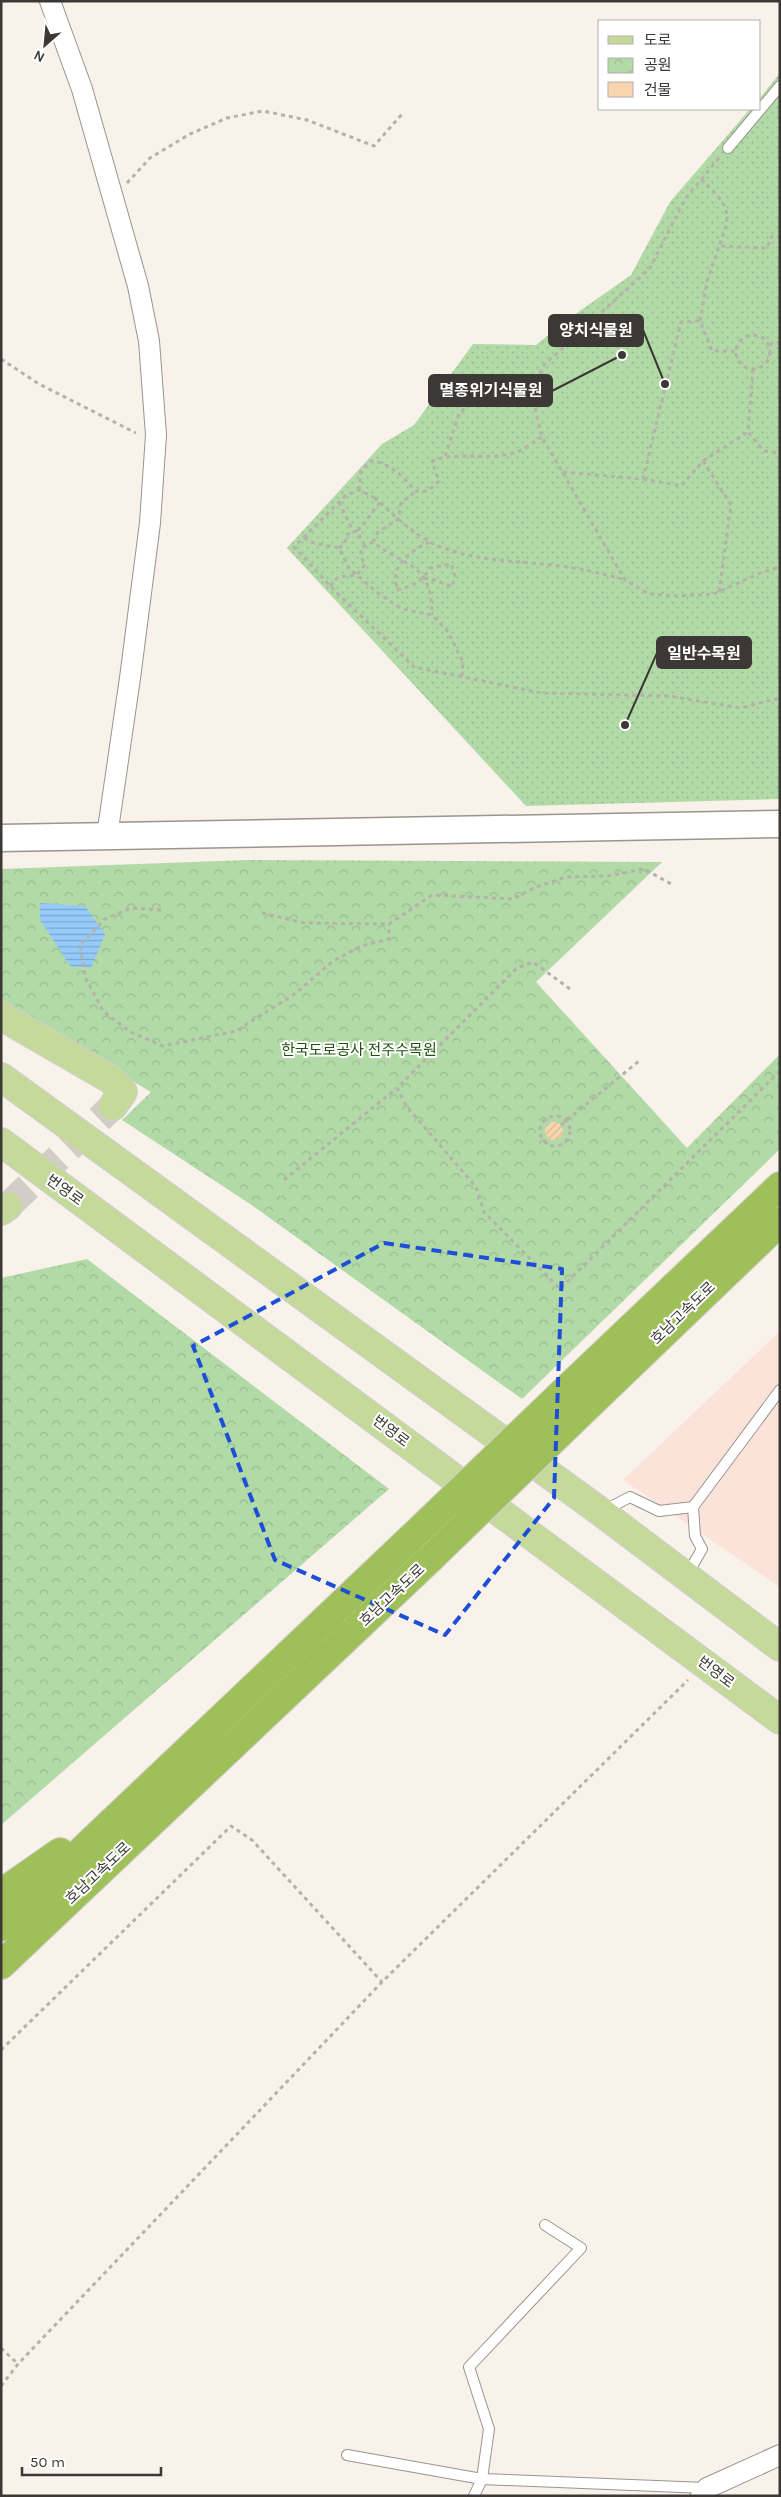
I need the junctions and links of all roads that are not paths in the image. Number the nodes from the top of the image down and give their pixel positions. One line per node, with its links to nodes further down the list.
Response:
1 (50, 1): 5 (street)
2 (778, 92): 3 (lane)
3 (728, 148)
4 (780, 824): 5 (street)
5 (107, 836): 6 (street)
6 (1, 838)
7 (1, 1016): 9 (main road)
8 (1, 1077): 15 (main road)
9 (112, 1106)
10 (1, 1142): 18 (main road, 번영로)
11 (780, 1186): 19 (highway, 호남고속도로, bridge)
12 (780, 1222): 22 (highway, 호남고속도로, bridge)
13 (780, 1390): 14 (lane)
14 (693, 1507): 15 (lane); 16 (lane)
15 (601, 1512): 16 (main road)
16 (687, 1576): 17 (main road)
17 (780, 1647)
18 (780, 1720)
19 (97, 1836): 20 (highway); 21 (highway, 호남고속도로)
20 (1, 1892)
21 (1, 1927)
22 (1, 1965)
23 (545, 2225): 26 (lane)
24 (347, 2455): 26 (lane)
25 (780, 2455): 27 (street)
26 (482, 2479): 27 (lane); 28 (lane)
27 (704, 2492)
28 (474, 2496)

